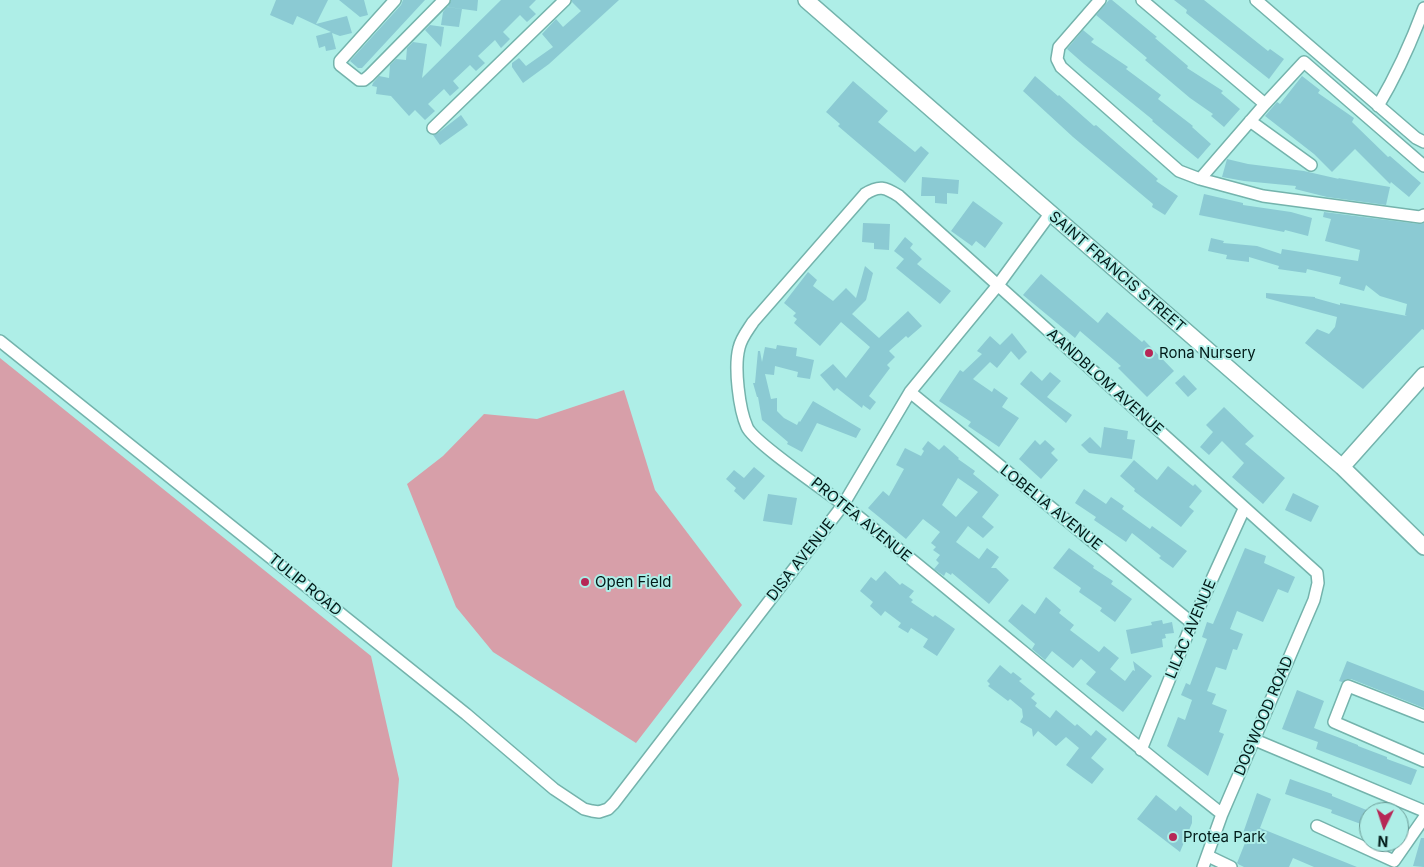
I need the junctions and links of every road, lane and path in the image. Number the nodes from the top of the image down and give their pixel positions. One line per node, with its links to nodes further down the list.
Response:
1 (395, 0): 2 (street)
2 (444, 0)
3 (565, 0): 12 (street)
4 (806, 0): 18 (street, SAINT FRANCIS STREET)
5 (1100, 0): 16 (street)
6 (1142, 0): 9 (street)
7 (1256, 0): 10 (street)
8 (1424, 8): 10 (street)
9 (1265, 104): 11 (street); 15 (street)
10 (1378, 106): 13 (street)
11 (1250, 121): 14 (street); 16 (street)
12 (433, 128)
13 (1424, 142)
14 (1311, 165)
15 (1424, 166)
16 (1200, 180): 19 (street)
17 (899, 196): 20 (street, AANDBLOM AVENUE); 25 (street, PROTEA AVENUE)
18 (1050, 214): 20 (street, DISA AVENUE); 24 (street, SAINT FRANCIS STREET)
19 (1424, 215)
20 (998, 286): 23 (street, DISA AVENUE); 26 (street, AANDBLOM AVENUE)
21 (0, 341): 34 (street, TULIP ROAD)
22 (1424, 375): 24 (street)
23 (910, 392): 25 (street, DISA AVENUE); 29 (street, LOBELIA AVENUE)
24 (1342, 467): 27 (street, SAINT FRANCIS STREET)
25 (843, 505): 32 (street, PROTEA AVENUE); 34 (street, DISA AVENUE)
26 (1244, 509): 28 (street, AANDBLOM AVENUE); 29 (street, LILAC AVENUE)
27 (1424, 547)
28 (1312, 567): 31 (street, DOGWOOD ROAD)
29 (1192, 623): 32 (street, LILAC AVENUE)
30 (1424, 716): 33 (street)
31 (1255, 740): 35 (street); 36 (street, DOGWOOD ROAD)
32 (1141, 750): 36 (street, PROTEA AVENUE)
33 (1424, 761)
34 (614, 803)
35 (1424, 811)
36 (1222, 814): 39 (street, DOGWOOD ROAD)
37 (1424, 818): 38 (street)
38 (1317, 826)
39 (1206, 862): 40 (street)
40 (1231, 867)

